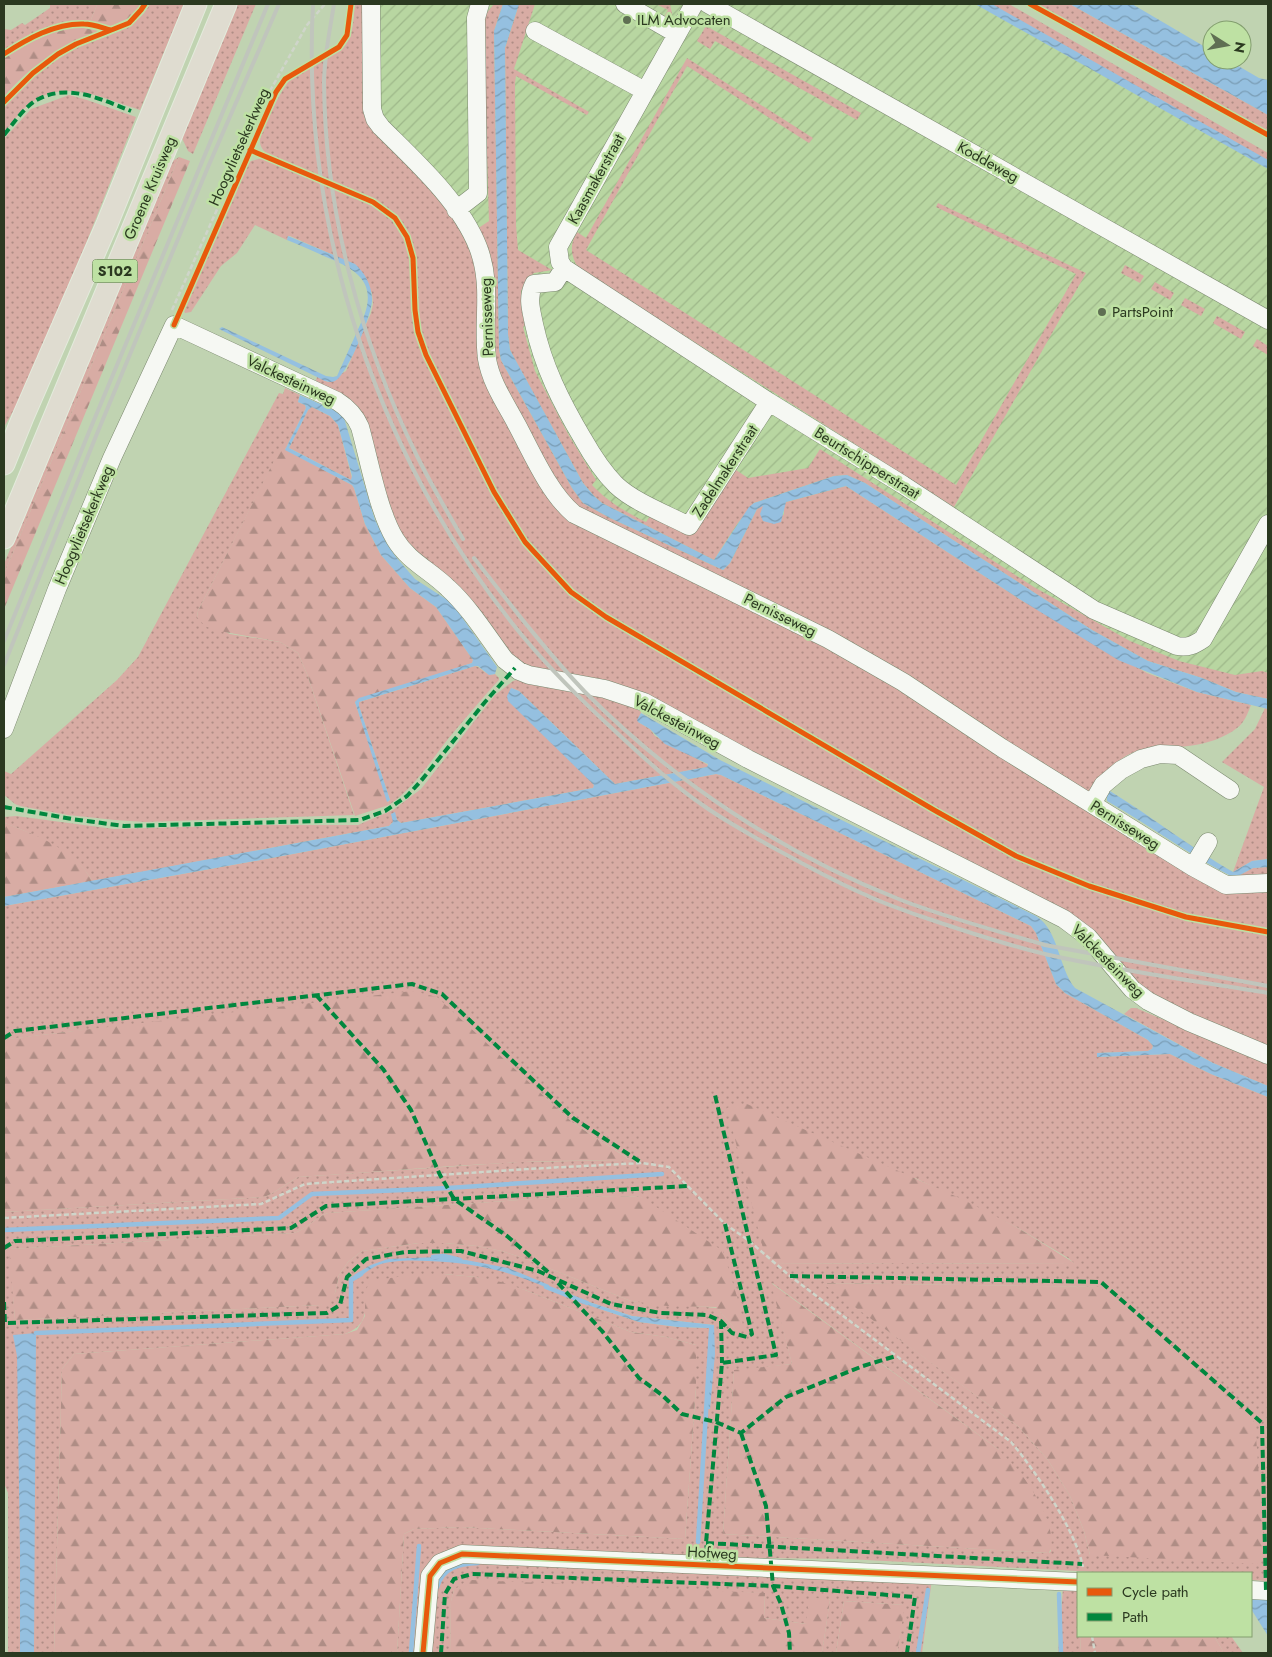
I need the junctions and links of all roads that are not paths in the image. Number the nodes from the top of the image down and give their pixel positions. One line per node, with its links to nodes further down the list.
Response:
1 (196, 4): 16 (main road, Groene Kruisweg / S102)
2 (226, 4): 18 (main road, Groene Kruisweg / S102)
3 (371, 4): 11 (street)
4 (480, 4): 11 (street)
5 (625, 4): 9 (street)
6 (694, 4): 9 (street, Kaasmakerstraat)
7 (708, 4): 13 (street, Koddeweg)
8 (535, 31): 10 (street)
9 (677, 34): 10 (street, Kaasmakerstraat)
10 (645, 92): 12 (street, Kaasmakerstraat)
11 (456, 210): 21 (street, Pernisseweg)
12 (564, 268): 15 (street, Beurtschipperstraat); 15 (street, Zadelmakerstraat)
13 (1268, 320)
14 (174, 325): 19 (street, Hoogvlietsekerkweg); 23 (street, Valckesteinweg)
15 (769, 402): 17 (street, Beurtschipperstraat)
16 (4, 464)
17 (1268, 524)
18 (4, 538)
19 (4, 729)
20 (1230, 790): 21 (street)
21 (1092, 804): 22 (street, Pernisseweg)
22 (1268, 883)
23 (1268, 1055)
24 (1077, 1576): 25 (street, Hofweg)
25 (423, 1653)

